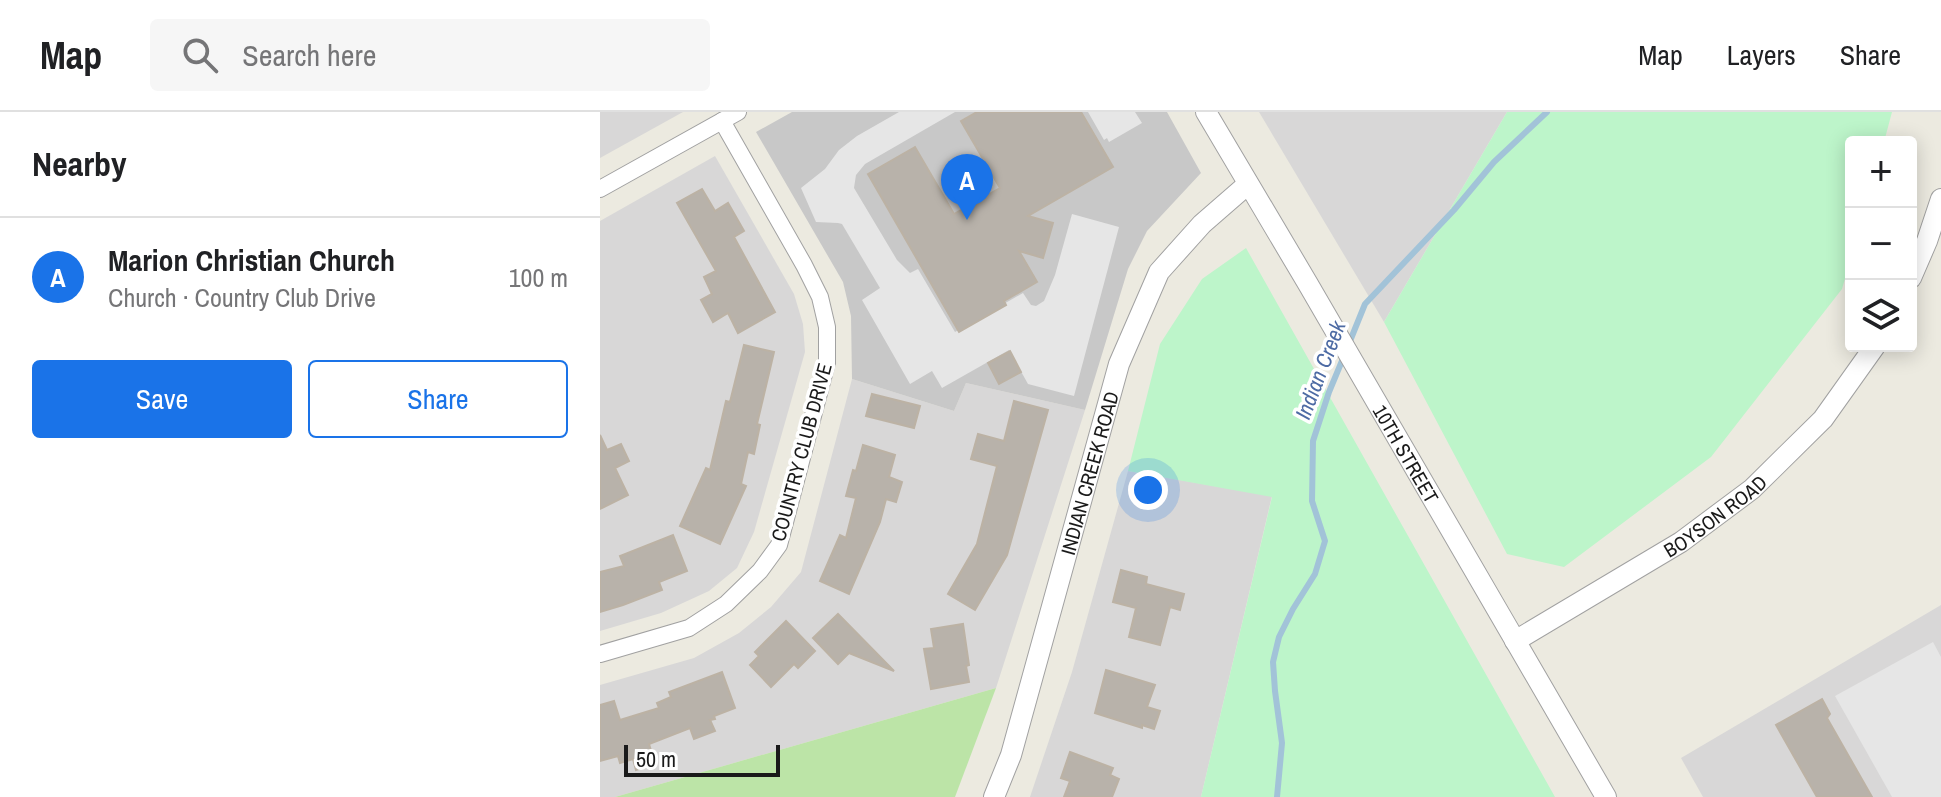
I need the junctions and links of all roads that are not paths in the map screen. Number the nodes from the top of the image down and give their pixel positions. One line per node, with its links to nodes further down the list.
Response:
1 (738, 112): 3 (street)
2 (1206, 112): 4 (street, 10TH STREET)
3 (722, 121): 5 (street); 10 (street, COUNTRY CLUB DRIVE)
4 (1248, 184): 9 (street, 10TH STREET); 11 (street, INDIAN CREEK ROAD)
5 (600, 189)
6 (1941, 200): 7 (street)
7 (1917, 264)
8 (1871, 352): 9 (street, BOYSON ROAD)
9 (1515, 641): 12 (street, 10TH STREET)
10 (600, 654)
11 (994, 797)
12 (1606, 797)

